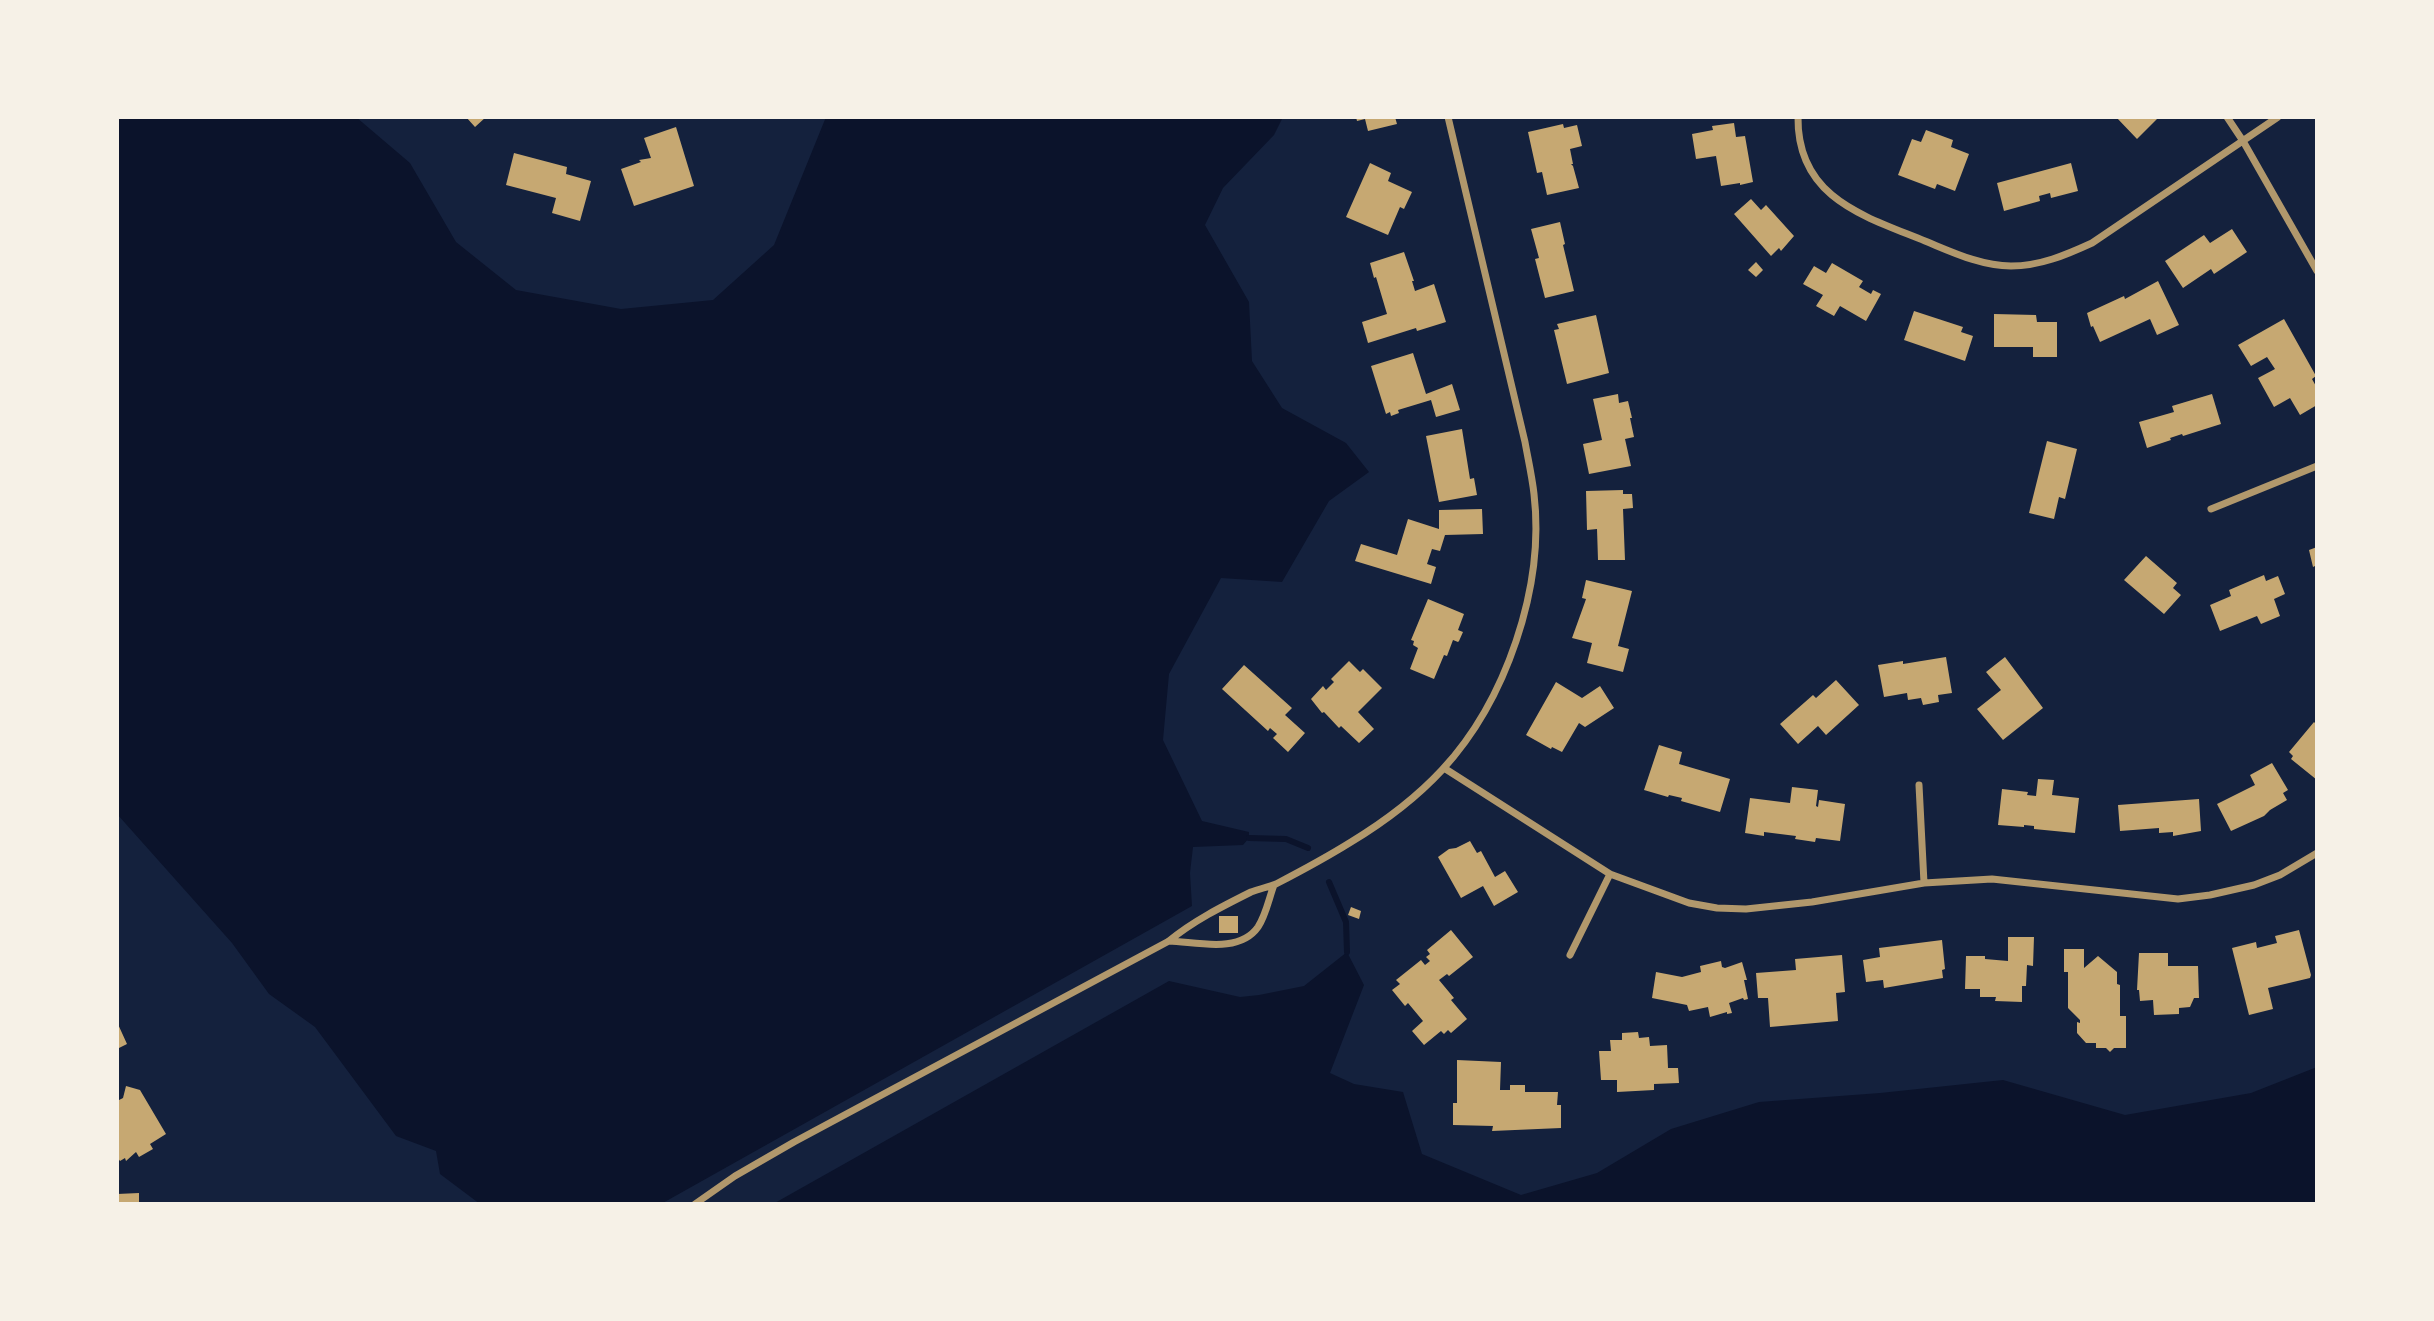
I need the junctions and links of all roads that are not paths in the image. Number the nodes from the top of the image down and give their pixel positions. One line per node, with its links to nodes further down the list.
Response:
1 (1448, 117): 9 (street)
2 (1798, 117): 5 (street)
3 (2227, 117): 5 (street)
4 (2278, 117): 5 (street)
5 (2243, 141): 6 (street)
6 (2317, 271)
7 (2317, 466): 8 (street)
8 (2211, 509)
9 (1444, 768): 12 (street); 14 (street)
10 (1919, 785): 13 (street)
11 (2317, 853): 13 (street)
12 (1610, 874): 13 (street); 16 (street)
13 (1924, 883)
14 (1274, 885): 15 (street); 15 (street)
15 (1169, 941): 17 (street)
16 (1570, 955)
17 (695, 1204)

